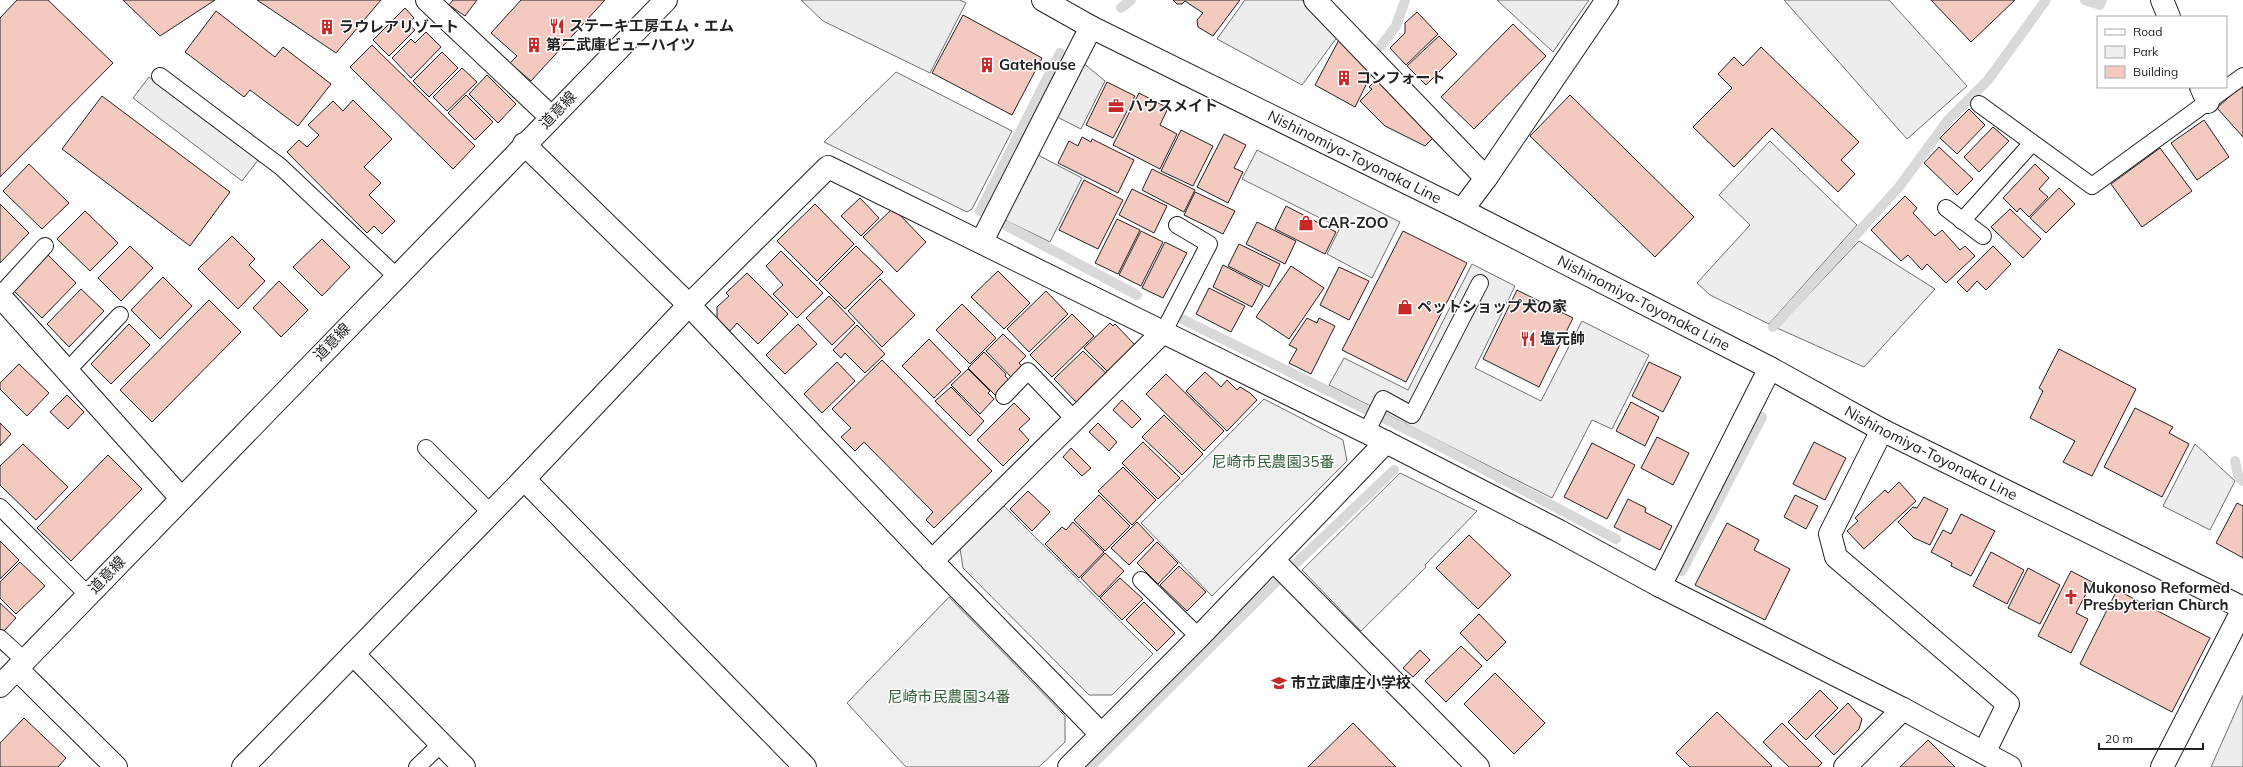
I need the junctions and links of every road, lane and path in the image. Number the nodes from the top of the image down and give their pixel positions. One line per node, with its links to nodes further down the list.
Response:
1 (427, 0): 15 (street)
2 (666, 0): 15 (street, 道意線)
3 (1043, 0): 8 (street, Nishinomiya-Toyonaka Line)
4 (1315, 0): 18 (street)
5 (1607, 0): 18 (street)
6 (2162, 0): 7 (street)
7 (2169, 16)
8 (1091, 27): 20 (street, Nishinomiya-Toyonaka Line); 24 (street)
9 (160, 76): 26 (lane)
10 (2243, 76): 11 (lane)
11 (2227, 83)
12 (2217, 88): 13 (lane)
13 (2204, 94): 16 (lane)
14 (1979, 104): 16 (lane)
15 (551, 116): 17 (street, 道意線)
16 (2032, 143): 21 (lane)
17 (524, 144): 26 (street, 道意線); 29 (street)
18 (1486, 178): 20 (street)
19 (1946, 208): 21 (lane)
20 (1462, 210): 32 (street, Nishinomiya-Toyonaka Line)
21 (1962, 221): 23 (lane)
22 (1177, 225): 31 (lane)
23 (1983, 236)
24 (982, 242): 29 (street); 31 (street)
25 (45, 246): 28 (lane)
26 (396, 276): 41 (street, 道意線)
27 (1480, 283): 36 (lane)
28 (0, 296): 33 (street)
29 (689, 305): 40 (street); 44 (street)
30 (120, 315): 33 (lane)
31 (1164, 331): 35 (street); 36 (street)
32 (1770, 368): 37 (street, Nishinomiya-Toyonaka Line); 47 (street)
33 (67, 371): 41 (street)
34 (1004, 396): 35 (lane)
35 (1074, 419): 44 (street)
36 (1372, 421): 38 (street)
37 (1882, 430): 49 (street, Nishinomiya-Toyonaka Line); 58 (street)
38 (1386, 442): 45 (street); 47 (street)
39 (426, 448): 43 (lane)
40 (524, 479): 43 (street); 63 (street)
41 (181, 498): 48 (street, 道意線)
42 (0, 507): 48 (lane)
43 (491, 513): 52 (street)
44 (932, 561): 56 (street)
45 (1281, 569): 50 (street); 65 (street)
46 (1141, 580): 50 (lane)
47 (1660, 586): 55 (street)
48 (88, 595): 53 (street, 道意線)
49 (2243, 609): 68 (street)
50 (1199, 637): 56 (street)
51 (0, 638): 53 (lane)
52 (353, 654): 57 (street); 60 (street)
53 (21, 665): 54 (street, 道意線); 59 (street)
54 (0, 686)
55 (1903, 709): 58 (street); 66 (street)
56 (1101, 734): 64 (street)
57 (441, 744): 61 (lane); 62 (street)
58 (1984, 753): 67 (street)
59 (116, 767)
60 (243, 767)
61 (417, 767)
62 (464, 767)
63 (805, 767)
64 (1069, 767)
65 (1478, 767)
66 (1845, 767)
67 (2010, 767)
68 (2162, 767)

